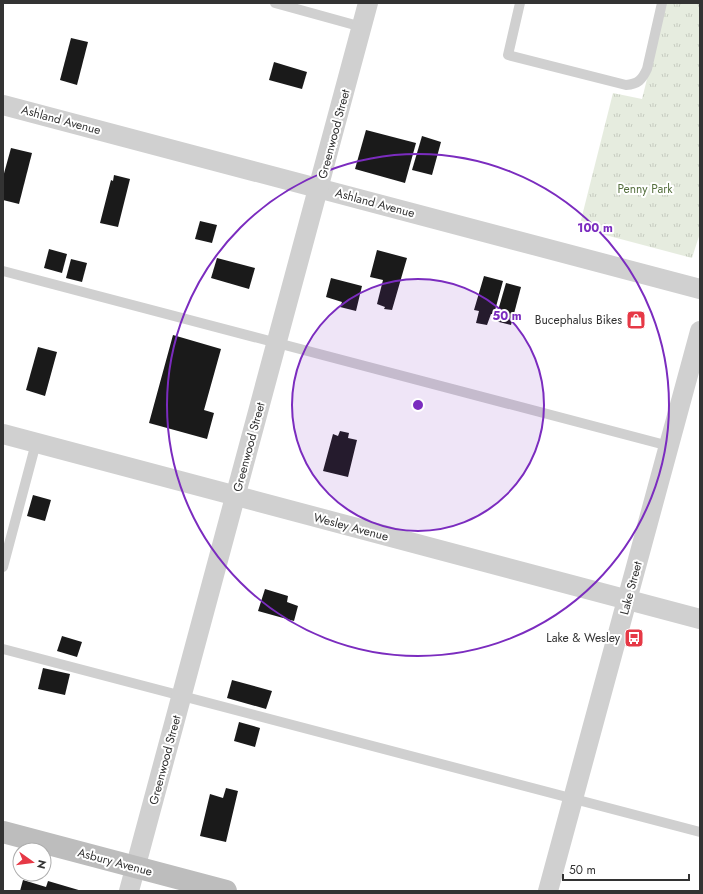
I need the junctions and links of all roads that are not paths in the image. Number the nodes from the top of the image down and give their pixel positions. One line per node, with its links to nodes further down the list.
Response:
1 (275, 3): 5 (lane)
2 (368, 3): 5 (street, Greenwood Street)
3 (520, 3): 4 (lane)
4 (662, 3)
5 (362, 27): 7 (street, Greenwood Street)
6 (3, 105): 7 (street, Ashland Avenue)
7 (319, 188): 9 (street, Ashland Avenue); 11 (street, Greenwood Street)
8 (3, 271): 11 (lane)
9 (700, 289)
10 (700, 331): 14 (street, Lake Street)
11 (276, 344): 14 (lane); 15 (street, Greenwood Street)
12 (3, 434): 13 (street, Wesley Avenue)
13 (36, 443): 15 (street, Wesley Avenue); 16 (lane)
14 (669, 446): 17 (street, Lake Street)
15 (236, 496): 17 (street, Wesley Avenue); 20 (street, Greenwood Street)
16 (3, 567)
17 (628, 599): 18 (street, Wesley Avenue); 21 (street, Lake Street)
18 (700, 619)
19 (3, 649): 20 (lane)
20 (182, 696): 21 (lane); 24 (street, Greenwood Street)
21 (573, 798): 23 (lane); 27 (street, Lake Street)
22 (3, 832): 24 (main road, Asbury Avenue)
23 (700, 832)
24 (136, 867): 25 (street, Greenwood Street); 26 (main road, Asbury Avenue)
25 (129, 891)
26 (226, 891)
27 (548, 891)

